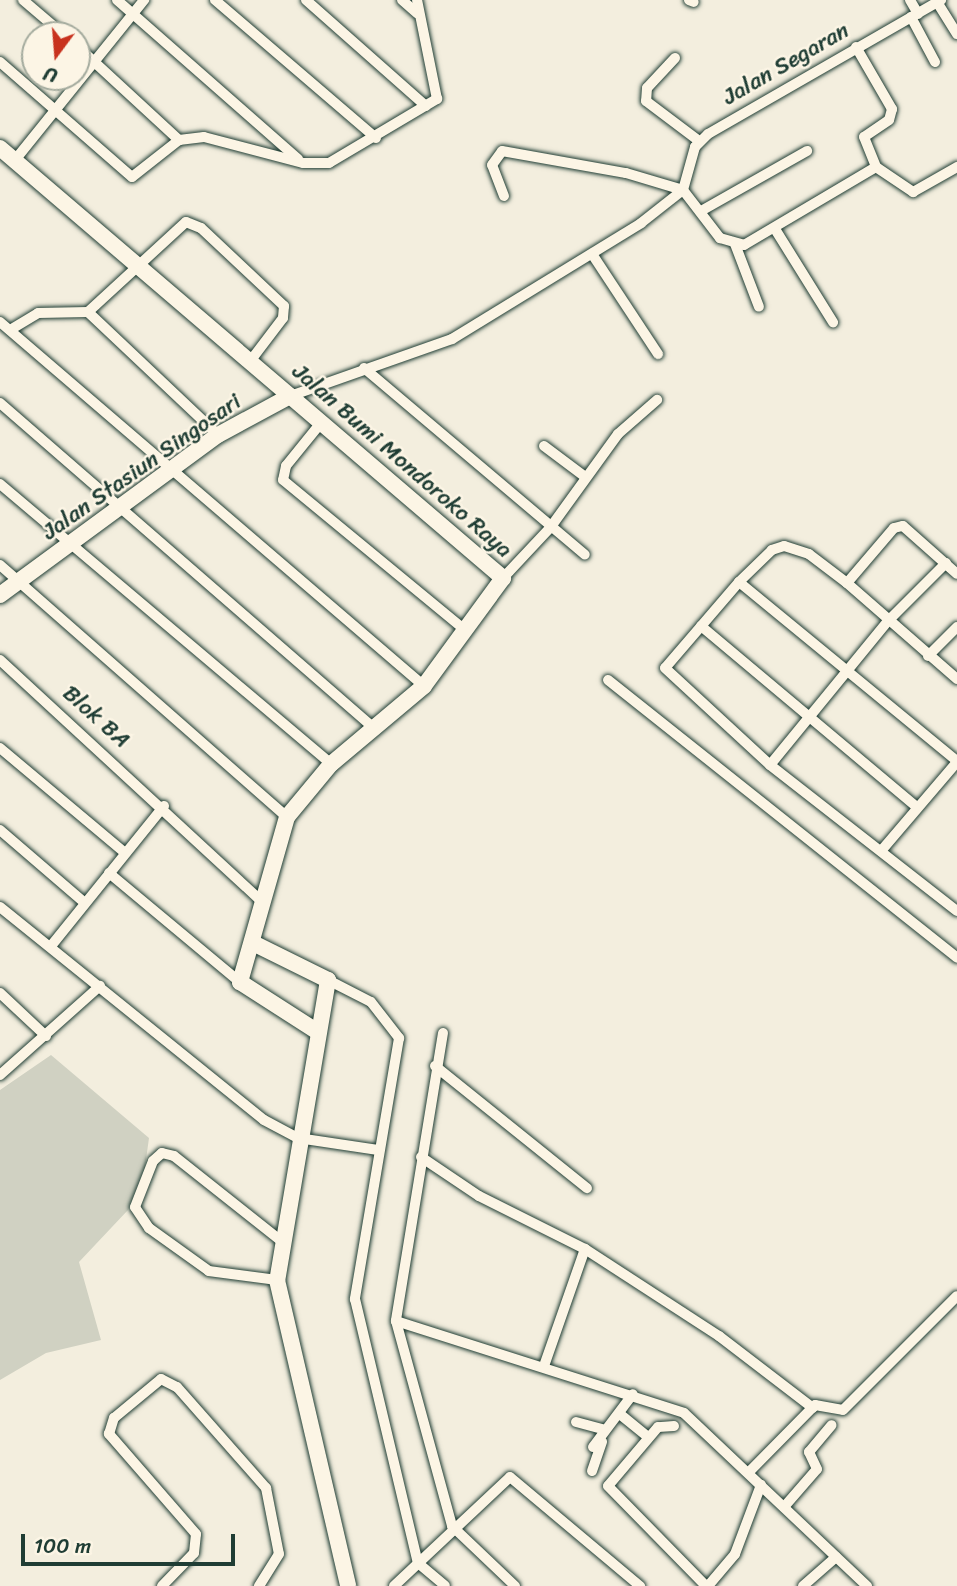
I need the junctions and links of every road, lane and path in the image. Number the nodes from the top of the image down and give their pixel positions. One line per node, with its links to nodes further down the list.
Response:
1 (23, 0): 13 (street)
2 (117, 0): 10 (street)
3 (144, 0): 10 (street)
4 (215, 0): 23 (street)
5 (306, 0): 21 (street)
6 (402, 0): 11 (street)
7 (417, 0): 11 (street)
8 (910, 0): 12 (street)
9 (939, 1): 12 (street, Jalan Segaran); 14 (street)
10 (133, 13): 20 (street); 29 (street)
11 (416, 13): 21 (street)
12 (915, 16): 15 (street, Jalan Segaran); 19 (street)
13 (48, 21)
14 (957, 34)
15 (856, 47): 25 (street, Jalan Segaran); 30 (street)
16 (674, 58): 25 (street)
17 (91, 59): 20 (street)
18 (0, 62): 22 (street)
19 (935, 62)
20 (96, 63): 22 (street); 24 (street)
21 (426, 106): 23 (street)
22 (57, 110): 24 (street); 28 (street)
23 (376, 138): 29 (street)
24 (179, 140): 29 (street)
25 (699, 141): 32 (street)
26 (0, 148): 28 (street, Jalan Bumi Mondoroko Raya)
27 (807, 151): 34 (street)
28 (15, 160): 38 (street, Jalan Bumi Mondoroko Raya)
29 (303, 163)
30 (876, 167): 31 (street); 35 (street)
31 (957, 167)
32 (683, 190): 33 (street); 34 (street); 37 (street, Jalan Stasiun Singosari)
33 (504, 196)
34 (701, 211): 36 (street)
35 (775, 229): 36 (street); 41 (street)
36 (734, 244): 39 (street)
37 (592, 254): 44 (street); 46 (street, Jalan Stasiun Singosari)
38 (134, 260): 40 (street); 45 (street, Jalan Bumi Mondoroko Raya); 45 (street)
39 (759, 307)
40 (88, 312): 43 (street); 51 (street)
41 (832, 321)
42 (0, 322): 43 (street)
43 (10, 330): 53 (street)
44 (658, 354)
45 (251, 360): 47 (street, Jalan Bumi Mondoroko Raya)
46 (364, 368): 47 (street, Jalan Stasiun Singosari); 57 (street)
47 (289, 396): 50 (street, Jalan Bumi Mondoroko Raya); 51 (street, Jalan Stasiun Singosari)
48 (657, 400): 54 (street)
49 (0, 403): 56 (street)
50 (320, 424): 63 (street, Jalan Bumi Mondoroko Raya); 71 (street)
51 (218, 435): 53 (street, Jalan Stasiun Singosari)
52 (544, 446): 54 (street)
53 (173, 466): 56 (street, Jalan Stasiun Singosari); 77 (street)
54 (584, 476): 57 (street)
55 (0, 484): 58 (street)
56 (121, 506): 58 (street, Jalan Stasiun Singosari); 79 (street)
57 (550, 528): 59 (street); 63 (street)
58 (72, 544): 64 (street, Jalan Stasiun Singosari); 82 (street)
59 (585, 555)
60 (946, 563): 62 (street); 66 (street); 68 (street)
61 (0, 565): 64 (street)
62 (957, 574)
63 (503, 578): 71 (street, Jalan Bumi Mondoroko Raya)
64 (17, 580): 67 (street, Jalan Stasiun Singosari); 86 (street)
65 (739, 582): 66 (street); 69 (street); 74 (street)
66 (847, 583): 68 (street)
67 (0, 595)
68 (888, 621): 72 (street); 74 (street)
69 (701, 626): 78 (street); 83 (street)
70 (957, 627): 72 (street)
71 (466, 631): 77 (street, Jalan Bumi Mondoroko Raya)
72 (928, 656): 75 (street)
73 (0, 660): 84 (street, Blok BA)
74 (849, 670): 78 (street); 81 (street)
75 (957, 679)
76 (608, 680): 97 (street)
77 (425, 686): 79 (street, Jalan Bumi Mondoroko Raya)
78 (813, 717): 83 (street); 85 (street)
79 (376, 730): 82 (street, Jalan Bumi Mondoroko Raya)
80 (0, 748): 89 (street)
81 (957, 761): 85 (street)
82 (331, 764): 86 (street, Jalan Bumi Mondoroko Raya)
83 (770, 765): 88 (street)
84 (164, 806): 89 (street); 91 (street, Blok BA)
85 (917, 807): 88 (street)
86 (287, 817): 91 (street, Jalan Bumi Mondoroko Raya)
87 (0, 830): 92 (street)
88 (881, 851): 93 (street)
89 (125, 853): 90 (street)
90 (110, 873): 92 (street); 99 (street)
91 (261, 901): 95 (street, Jalan Bumi Mondoroko Raya)
92 (85, 903): 96 (street)
93 (955, 905)
94 (0, 907): 96 (street)
95 (253, 943): 98 (street); 99 (street, Jalan Bumi Mondoroko Raya)
96 (51, 946): 100 (street)
97 (957, 958)
98 (328, 980): 102 (street); 108 (street)
99 (240, 982): 102 (street)
100 (100, 986): 104 (street); 107 (street)
101 (0, 993): 104 (street)
102 (318, 1032): 107 (street)
103 (443, 1033): 105 (street)
104 (46, 1035): 106 (street)
105 (435, 1066): 109 (street); 110 (street)
106 (0, 1074)
107 (298, 1139): 108 (street); 111 (street)
108 (378, 1150): 132 (street)
109 (421, 1157): 112 (street); 115 (street)
110 (587, 1188)
111 (280, 1240): 113 (street); 113 (street)
112 (584, 1249): 116 (street); 118 (street)
113 (277, 1280): 135 (street)
114 (957, 1296): 118 (street)
115 (396, 1321): 116 (street); 130 (street)
116 (544, 1366): 117 (street)
117 (633, 1394): 119 (street); 127 (street)
118 (813, 1408): 127 (street)
119 (618, 1419): 123 (street); 124 (street); 126 (street)
120 (576, 1422): 123 (street)
121 (832, 1425): 129 (street)
122 (674, 1426): 124 (street)
123 (602, 1429): 125 (street)
124 (648, 1437): 140 (street)
125 (593, 1447)
126 (593, 1471)
127 (749, 1472): 128 (street)
128 (761, 1485): 129 (street); 140 (street)
129 (784, 1507): 131 (street)
130 (452, 1526): 132 (street); 138 (street); 139 (street)
131 (836, 1557): 141 (street); 142 (street)
132 (418, 1563): 136 (street); 137 (street)
133 (162, 1586): 134 (street)
134 (259, 1586)
135 (348, 1586)
136 (394, 1586)
137 (445, 1586)
138 (515, 1586)
139 (640, 1586)
140 (707, 1586)
141 (803, 1586)
142 (867, 1586)

